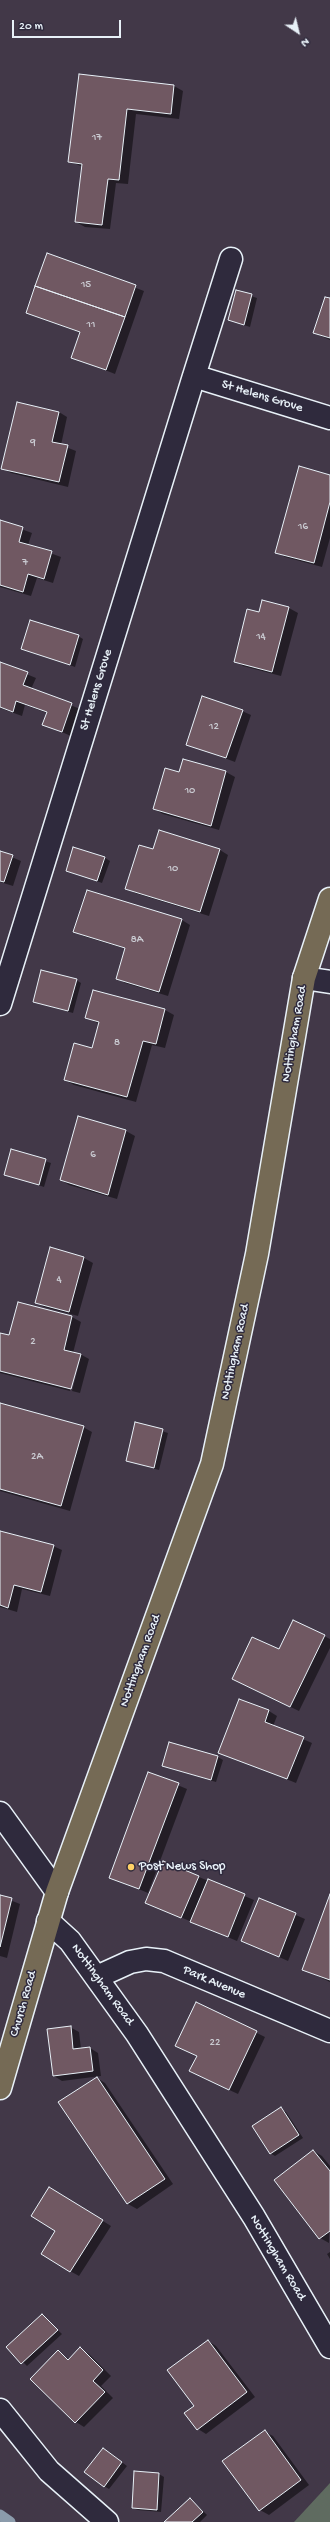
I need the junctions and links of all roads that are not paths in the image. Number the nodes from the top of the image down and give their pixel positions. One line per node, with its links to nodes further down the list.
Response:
1 (231, 259): 2 (street, St Helens Grove)
2 (194, 376): 3 (street, St Helens Grove); 7 (street, St Helens Grove)
3 (330, 418)
4 (330, 899): 5 (main road, Nottingham Road)
5 (304, 978): 6 (street); 9 (main road, Nottingham Road)
6 (330, 982)
7 (0, 1004)
8 (0, 1813): 9 (street)
9 (57, 1892): 10 (main road, Nottingham Road)
10 (48, 1921): 11 (street, Nottingham Road); 13 (main road, Church Road)
11 (97, 1976): 12 (street, Park Avenue); 14 (street, Nottingham Road)
12 (330, 2032)
13 (0, 2088)
14 (330, 2347)
15 (0, 2410): 16 (street)
16 (107, 2522)

